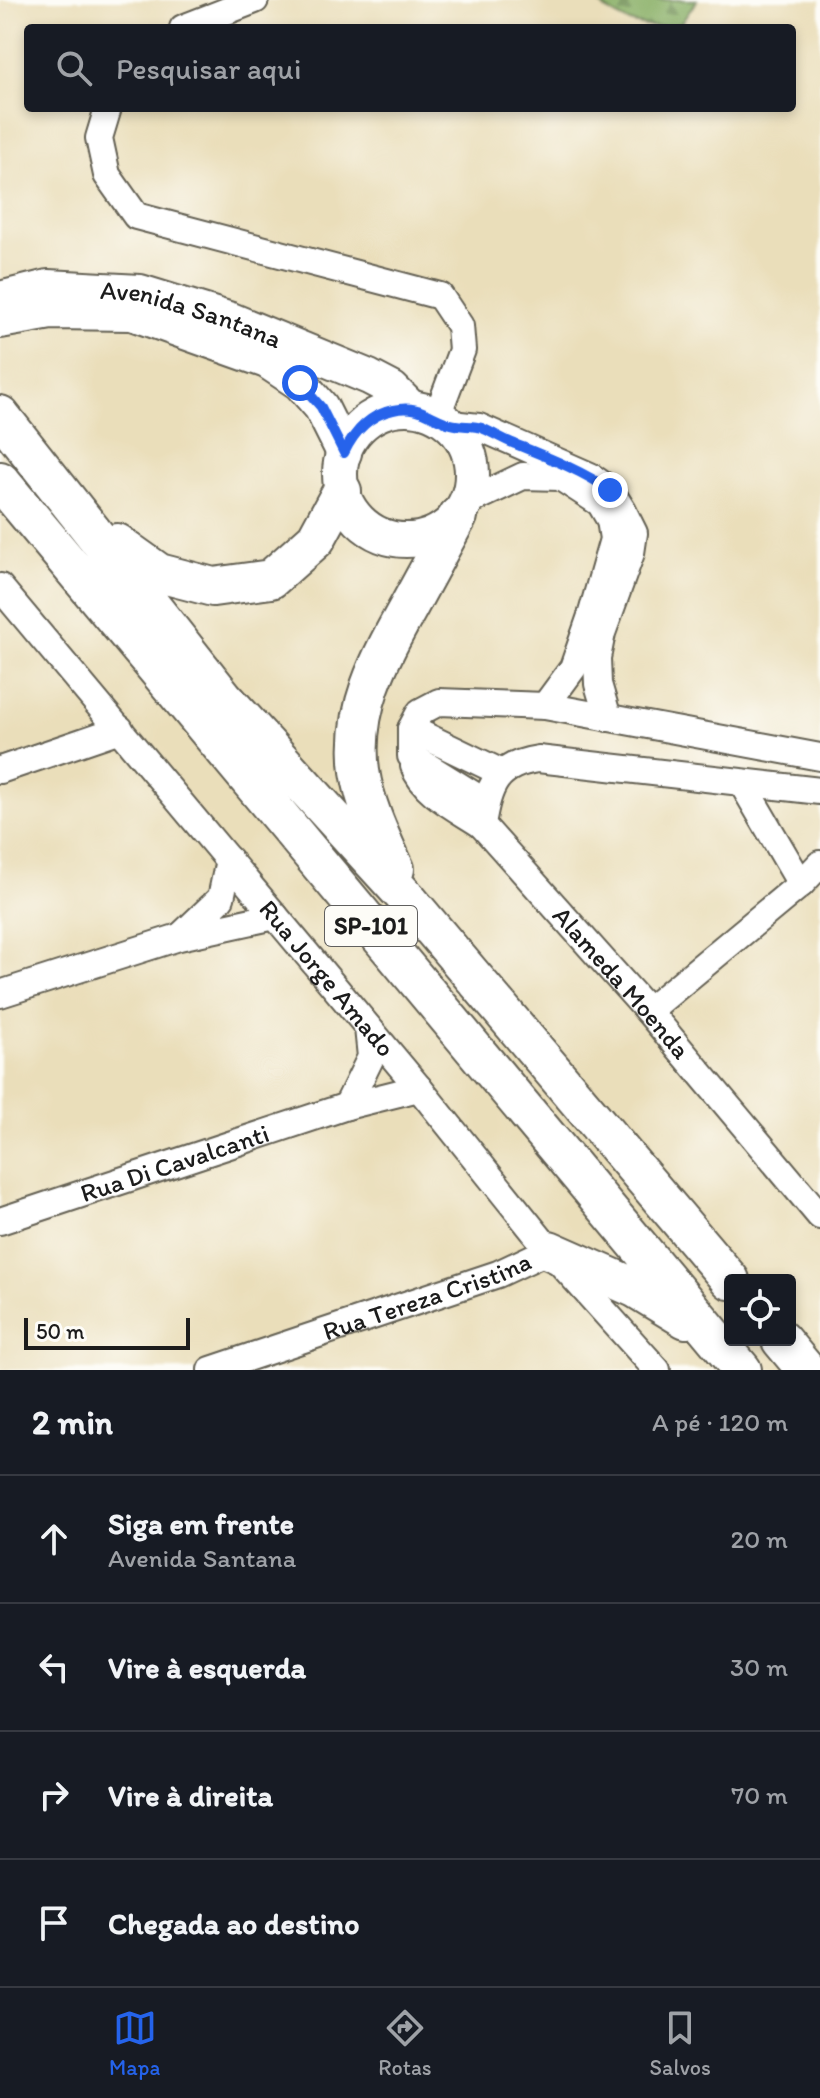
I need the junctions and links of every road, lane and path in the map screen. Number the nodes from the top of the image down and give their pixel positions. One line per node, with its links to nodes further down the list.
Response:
1 (255, 0): 2 (street)
2 (193, 24)
3 (107, 112): 7 (street)
4 (0, 299): 7 (main road, Avenida Santana)
5 (0, 321): 8 (main road, Avenida Santana)
6 (0, 415): 12 (highway, SP-101)
7 (433, 416): 8 (main road); 11 (main road); 15 (street)
8 (344, 453): 10 (main road)
9 (0, 481): 39 (highway, SP-101)
10 (342, 491): 11 (main road); 12 (highway)
11 (462, 509): 14 (street); 27 (highway)
12 (78, 515): 27 (highway, SP-101)
13 (0, 587): 16 (street, Rua Jorge Amado)
14 (545, 706): 15 (street); 17 (street)
15 (608, 718): 18 (street)
16 (120, 729): 19 (street); 24 (street, Rua Jorge Amado)
17 (411, 729): 20 (street); 23 (street, Alameda Moenda)
18 (820, 757)
19 (0, 770)
20 (500, 772): 21 (street); 23 (street)
21 (742, 783): 22 (street); 26 (street)
22 (820, 791)
23 (484, 814): 31 (street, Alameda Moenda)
24 (229, 860): 28 (street, Rua Jorge Amado); 29 (street)
25 (820, 864): 26 (street)
26 (801, 884): 31 (street)
27 (409, 901): 38 (highway, SP-101)
28 (275, 916): 29 (street); 32 (street, Rua Jorge Amado)
29 (179, 937): 30 (street)
30 (0, 994)
31 (648, 1011): 35 (street, Alameda Moenda)
32 (368, 1028): 33 (street, Rua Jorge Amado); 34 (street)
33 (419, 1088): 34 (street, Rua Di Cavalcanti); 37 (street, Rua Jorge Amado)
34 (347, 1106): 36 (street, Rua Di Cavalcanti)
35 (820, 1216)
36 (0, 1221)
37 (549, 1250): 39 (highway); 41 (street, Rua Tereza Cristina); 42 (street, Rua Jorge Amado)
38 (725, 1274)
39 (711, 1334): 43 (highway, SP-101)
40 (786, 1346): 44 (highway)
41 (211, 1370)
42 (657, 1370)
43 (742, 1370)
44 (806, 1370)

